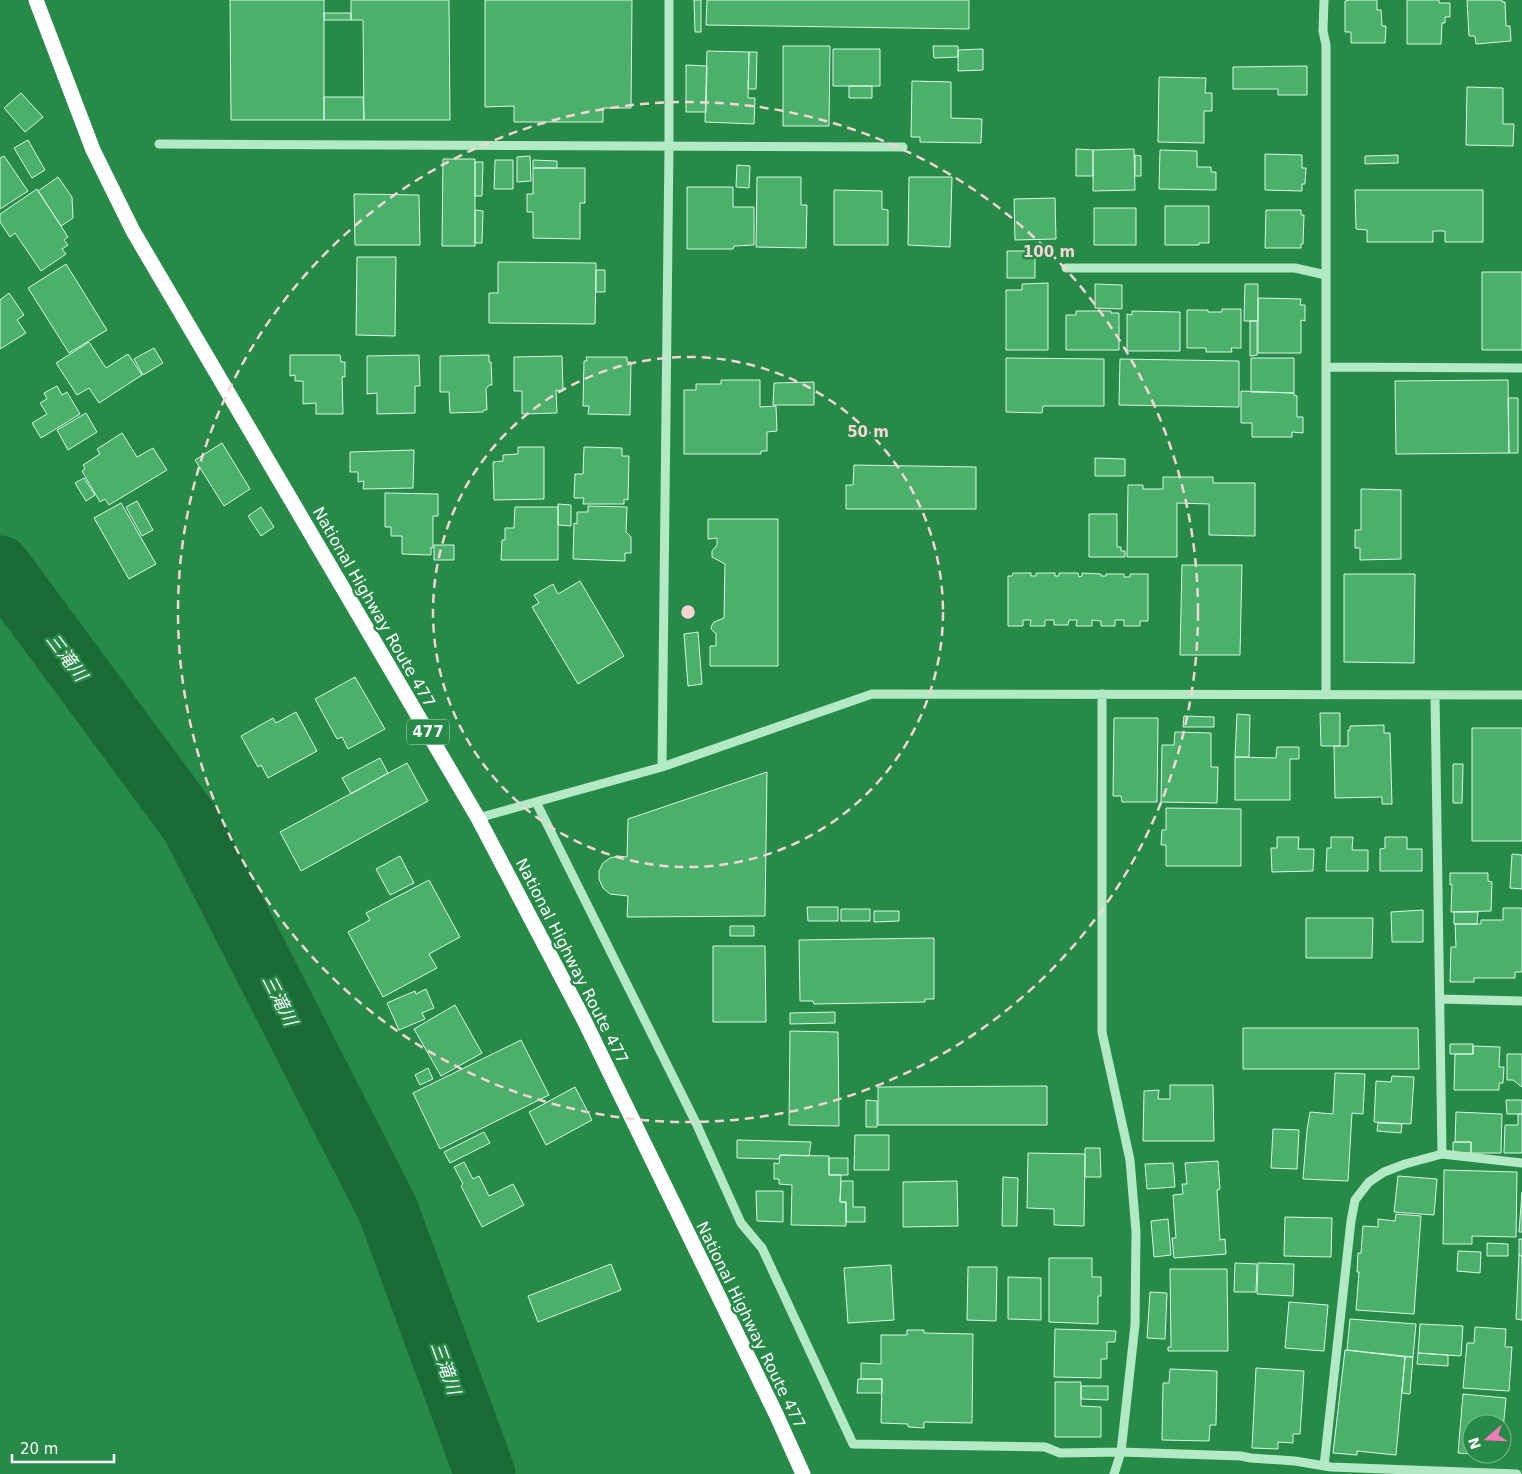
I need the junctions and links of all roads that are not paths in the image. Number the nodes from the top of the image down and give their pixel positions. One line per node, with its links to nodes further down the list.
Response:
1 (36, 0): 17 (highway, National Highway Route 477 / 477)
2 (669, 0): 5 (street)
3 (1324, 0): 8 (street)
4 (159, 144): 5 (street)
5 (669, 146): 6 (street); 15 (street)
6 (902, 147)
7 (1066, 268): 8 (street)
8 (1326, 276): 9 (street)
9 (1326, 367): 10 (street); 12 (street)
10 (1522, 368)
11 (1102, 694): 12 (street); 15 (street); 22 (street)
12 (1326, 695): 13 (street)
13 (1435, 695): 14 (street); 18 (street)
14 (1522, 695)
15 (662, 767): 16 (street)
16 (536, 802): 17 (street); 22 (street)
17 (478, 818): 24 (highway, National Highway Route 477 / 477)
18 (1440, 1000): 19 (street); 20 (street)
19 (1522, 1000)
20 (1442, 1154): 21 (street); 23 (street)
21 (1522, 1163)
22 (1121, 1452): 23 (street); 25 (street)
23 (1324, 1466): 26 (street)
24 (803, 1474)
25 (1114, 1474)
26 (1517, 1474)

